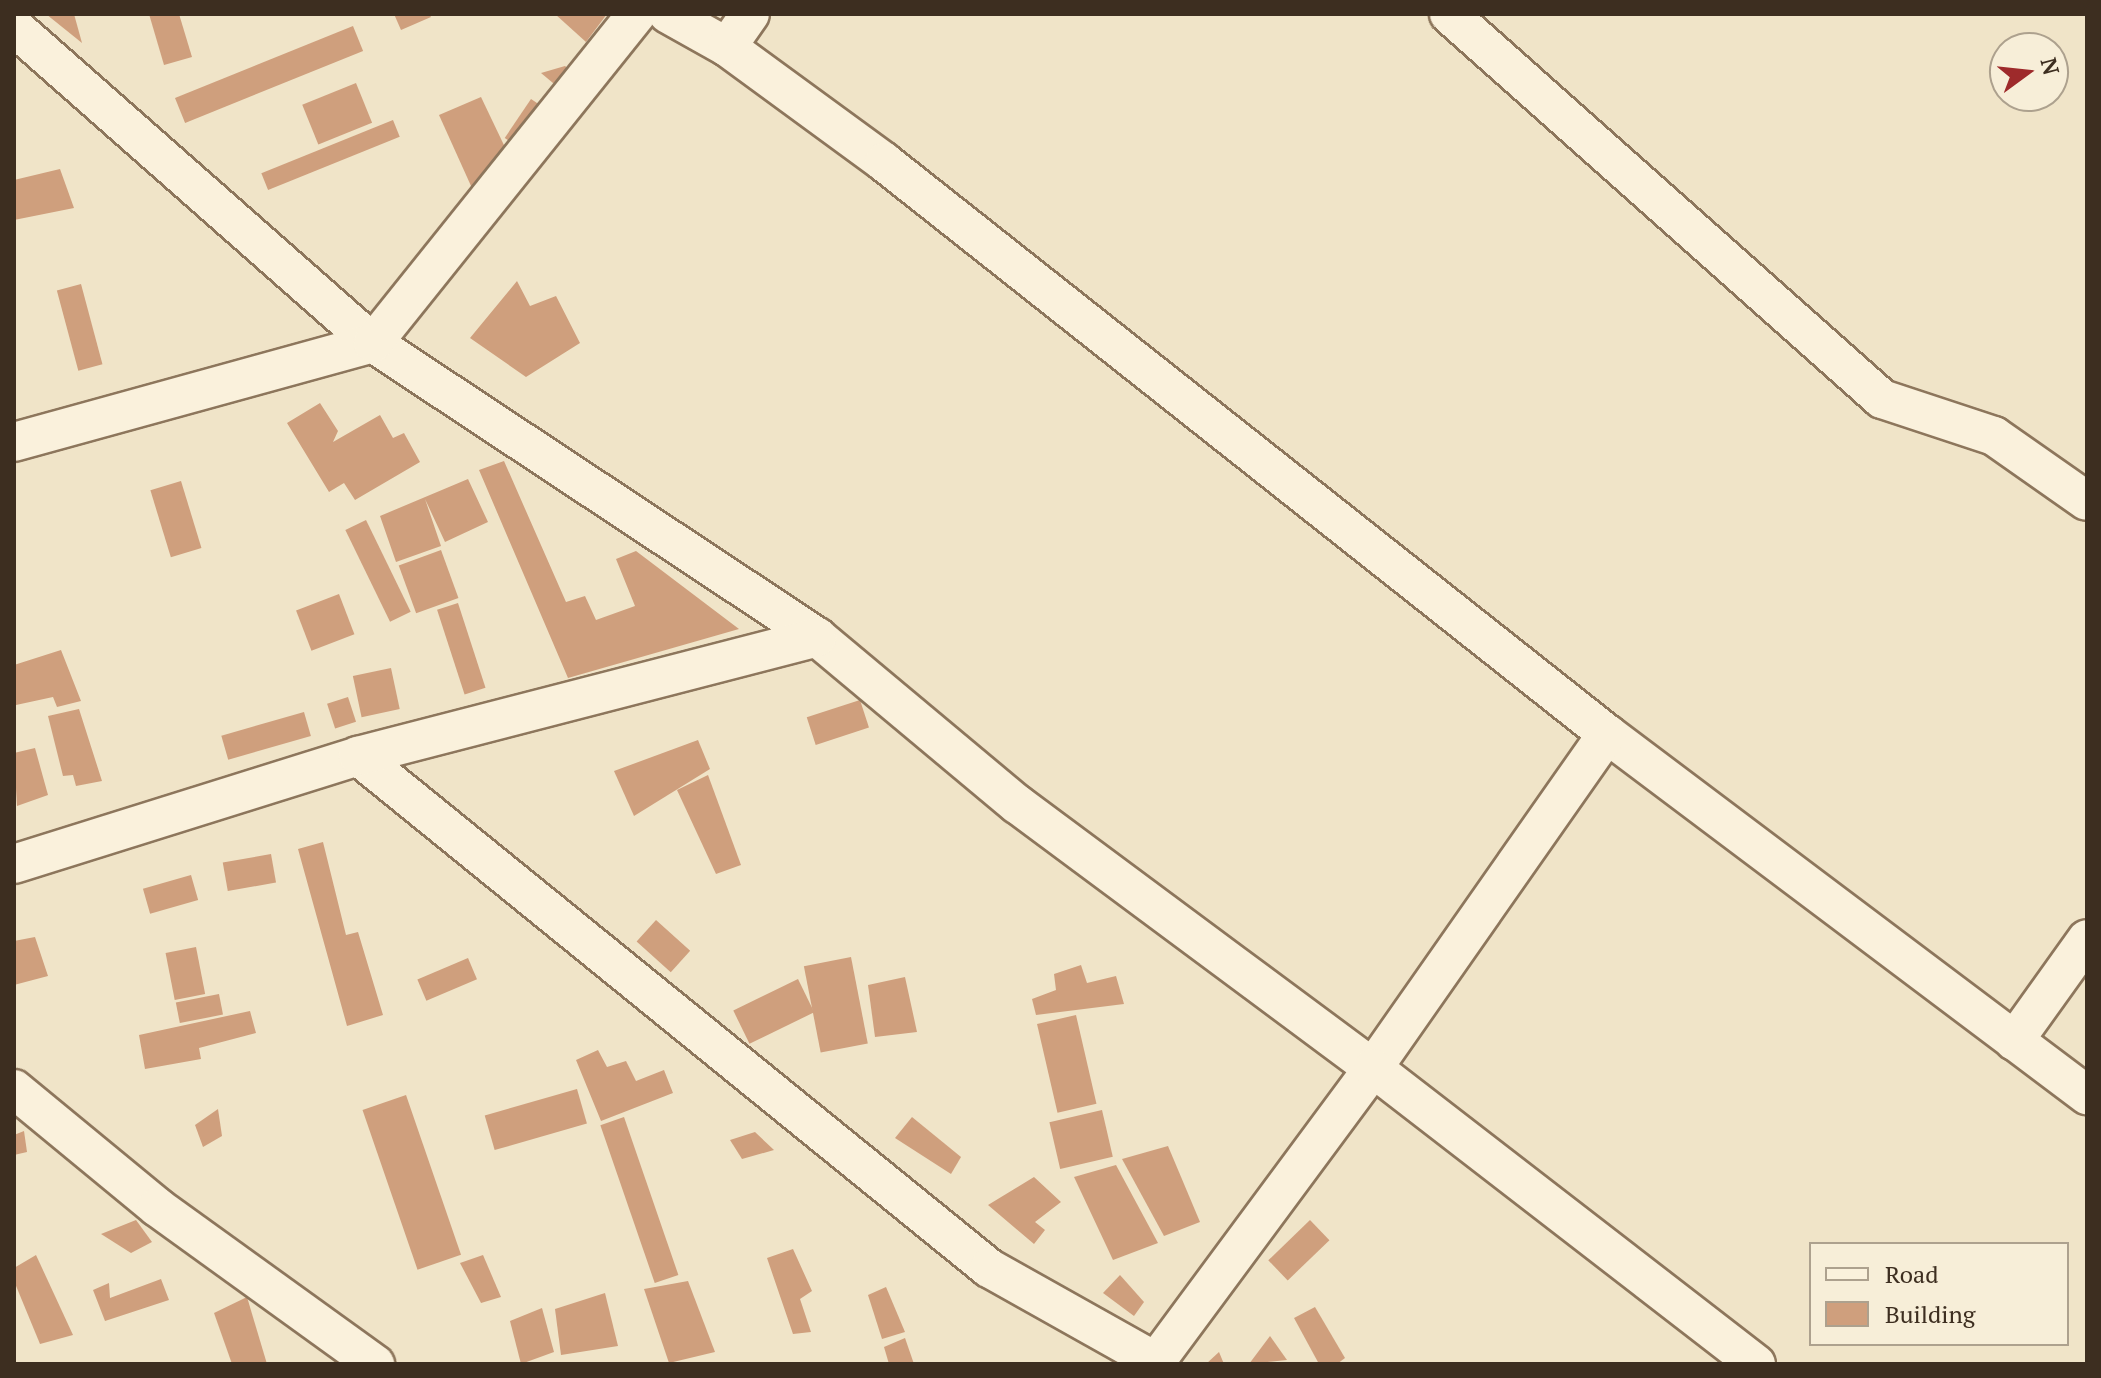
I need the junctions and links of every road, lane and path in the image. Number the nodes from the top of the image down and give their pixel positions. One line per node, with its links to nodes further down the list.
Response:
1 (637, 14): 7 (street)
2 (668, 14): 6 (street)
3 (750, 14): 6 (street)
4 (1449, 14): 9 (street)
5 (14, 27): 7 (street)
6 (727, 47): 11 (street)
7 (373, 343): 8 (street); 10 (street)
8 (14, 442)
9 (2087, 501)
10 (817, 637): 12 (street); 16 (street)
11 (1607, 734): 15 (street); 16 (street)
12 (358, 756): 13 (street); 19 (street)
13 (14, 864)
14 (2087, 939): 15 (street)
15 (2014, 1041): 18 (street)
16 (1373, 1068): 19 (street); 21 (street)
17 (14, 1089): 20 (street)
18 (2087, 1095)
19 (1157, 1363)
20 (375, 1364)
21 (1756, 1364)

